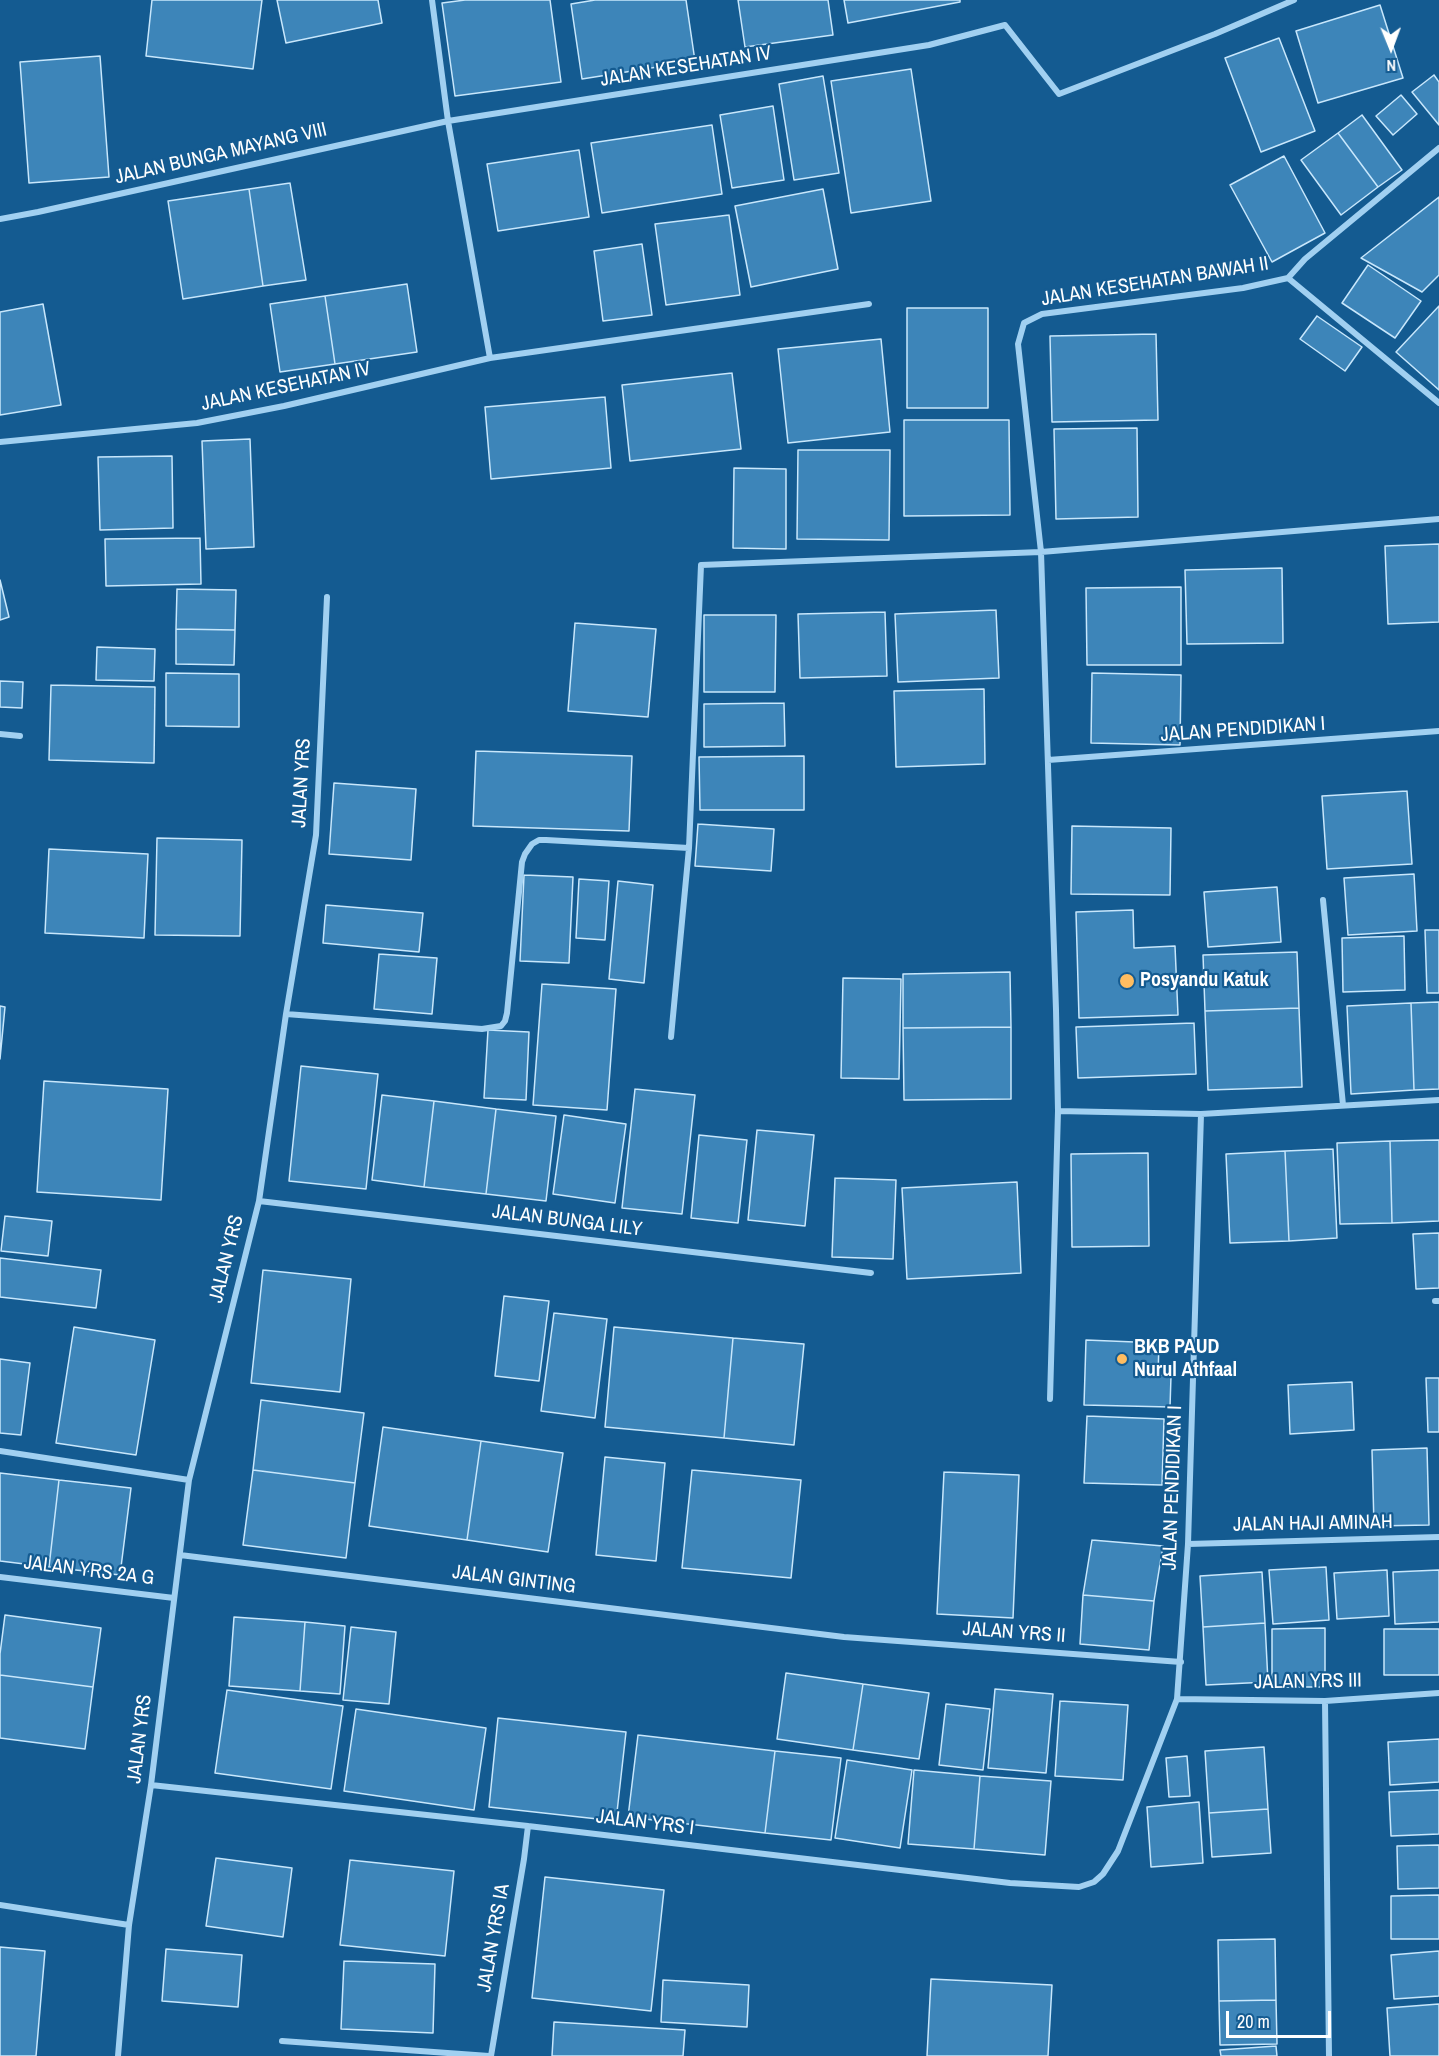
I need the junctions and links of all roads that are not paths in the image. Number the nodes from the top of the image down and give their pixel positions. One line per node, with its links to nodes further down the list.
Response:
1 (432, 0): 3 (street)
2 (1294, 0): 3 (street, JALAN KESEHATAN IV)
3 (448, 121): 5 (street, JALAN BUNGA MAYANG VIII); 8 (street)
4 (1439, 148): 6 (street, JALAN KESEHATAN BAWAH II)
5 (0, 219)
6 (1288, 278): 9 (street); 12 (street, JALAN KESEHATAN BAWAH II)
7 (869, 304): 8 (street, JALAN KESEHATAN IV)
8 (490, 358): 10 (street, JALAN KESEHATAN IV)
9 (1439, 403)
10 (0, 442)
11 (1439, 519): 12 (street)
12 (1041, 552): 17 (street, JALAN KESEHATAN BAWAH II); 18 (street)
13 (327, 597): 20 (street, JALAN YRS)
14 (1439, 731): 17 (street, JALAN PENDIDIKAN I)
15 (0, 734): 16 (street)
16 (20, 736)
17 (1048, 760): 24 (street, JALAN KESEHATAN BAWAH II)
18 (689, 848): 20 (street); 21 (street)
19 (1323, 900): 23 (street)
20 (286, 1014): 26 (street, JALAN YRS)
21 (671, 1037)
22 (1439, 1100): 23 (street)
23 (1343, 1105): 25 (street)
24 (1058, 1111): 25 (street); 28 (street, JALAN KESEHATAN BAWAH II)
25 (1201, 1114): 32 (street, JALAN PENDIDIKAN I)
26 (259, 1201): 27 (street, JALAN BUNGA LILY); 30 (street, JALAN YRS)
27 (871, 1274)
28 (1050, 1399)
29 (0, 1451): 30 (street)
30 (189, 1480): 33 (street, JALAN YRS)
31 (1439, 1537): 32 (street, JALAN HAJI AMINAH)
32 (1188, 1544): 37 (street, JALAN PENDIDIKAN I)
33 (180, 1555): 35 (street, JALAN YRS); 36 (street, JALAN GINTING)
34 (0, 1576): 35 (street, JALAN YRS 2A G)
35 (174, 1598): 41 (street, JALAN YRS)
36 (844, 1637): 37 (street, JALAN YRS II)
37 (1181, 1662): 39 (street, JALAN PENDIDIKAN I)
38 (1439, 1694): 40 (street, JALAN YRS III)
39 (1177, 1699): 40 (street, JALAN YRS III); 43 (street, JALAN PENDIDIKAN I)
40 (1325, 1701): 49 (street)
41 (151, 1785): 42 (street, JALAN YRS I); 45 (street, JALAN YRS)
42 (528, 1826): 43 (street, JALAN YRS I); 48 (street, JALAN YRS IA)
43 (1118, 1851)
44 (0, 1905): 45 (street)
45 (129, 1925): 47 (street, JALAN YRS)
46 (282, 2041): 48 (street)
47 (118, 2056)
48 (490, 2056)
49 (1329, 2056)

